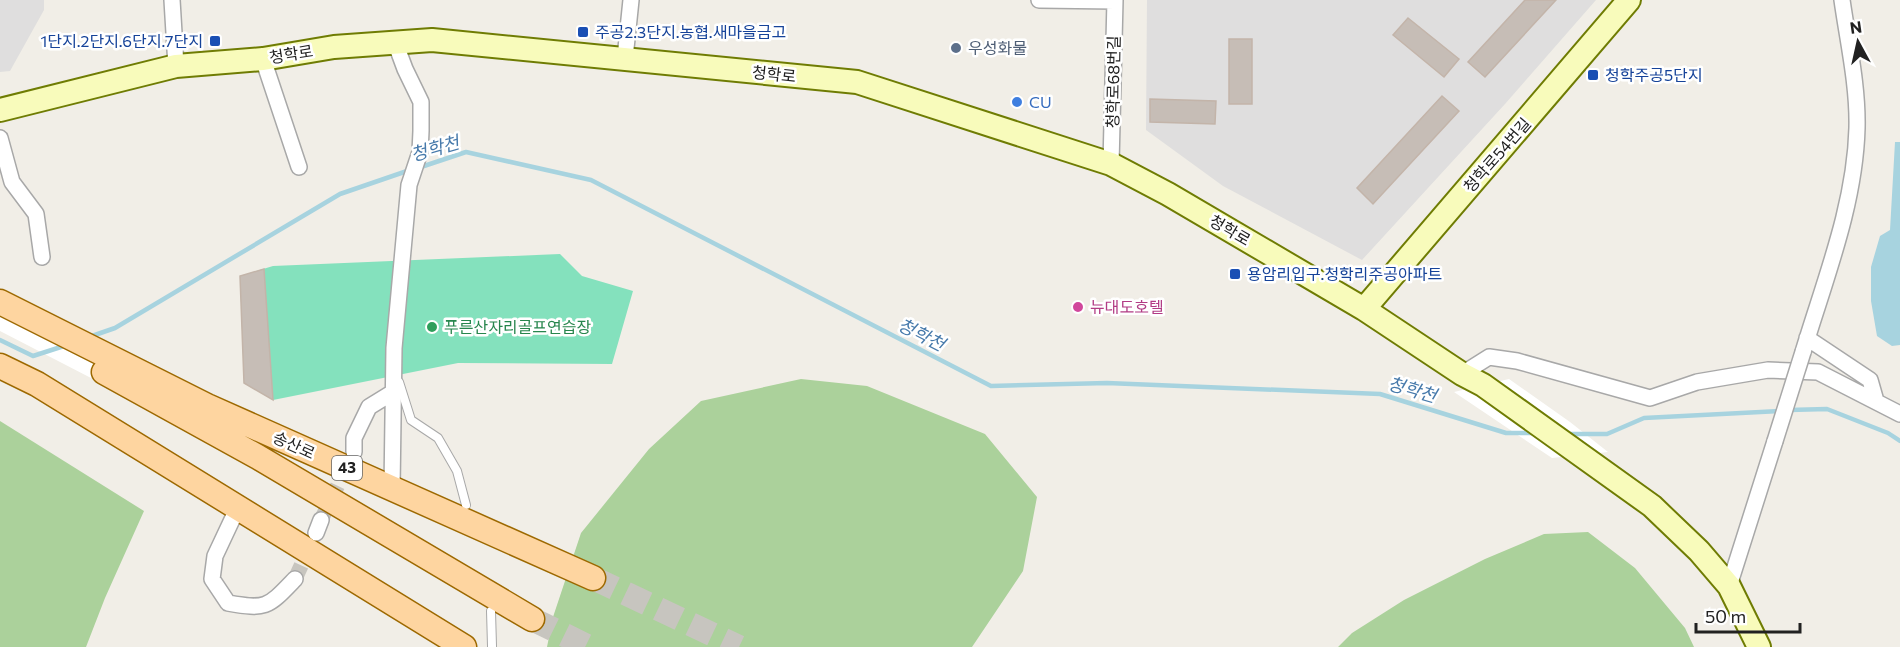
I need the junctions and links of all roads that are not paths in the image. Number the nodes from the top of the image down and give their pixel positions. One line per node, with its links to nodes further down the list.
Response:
1 (172, 0): 10 (street)
2 (631, 0): 9 (street)
3 (1039, 0): 6 (street)
4 (1629, 0): 17 (street, 청학로54번길)
5 (1842, 0): 19 (street)
6 (1115, 1): 13 (street, 청학로68번길)
7 (395, 42): 8 (street, 청학로); 9 (street, 청학로); 22 (street)
8 (262, 58): 10 (street, 청학로); 14 (street)
9 (626, 58): 13 (street, 청학로)
10 (176, 66): 11 (street, 청학로)
11 (0, 110)
12 (0, 138): 15 (street)
13 (1111, 164): 17 (street, 청학로)
14 (299, 166)
15 (42, 257)
16 (0, 302): 20 (main road, 송산로 / 43)
17 (1364, 309): 23 (street, 청학로)
18 (0, 319): 20 (main road, 송산로)
19 (1805, 345): 25 (street); 33 (street, bridge)
20 (100, 361): 28 (main road, 송산로 / 43); 35 (main road, 송산로)
21 (0, 366): 30 (main road)
22 (394, 366): 24 (street); 29 (lane)
23 (1462, 374): 25 (street); 33 (street, 청학로)
24 (394, 391): 27 (street); 28 (street)
25 (1876, 401): 26 (street)
26 (1900, 414)
27 (354, 452)
28 (392, 488): 31 (main road, 송산로 / 43)
29 (466, 505)
30 (238, 507): 32 (street); 37 (main road)
31 (594, 578)
32 (295, 579)
33 (1729, 586): 38 (street, 청학로)
34 (491, 611): 36 (lane)
35 (532, 619)
36 (492, 646)
37 (464, 647)
38 (1759, 647)

